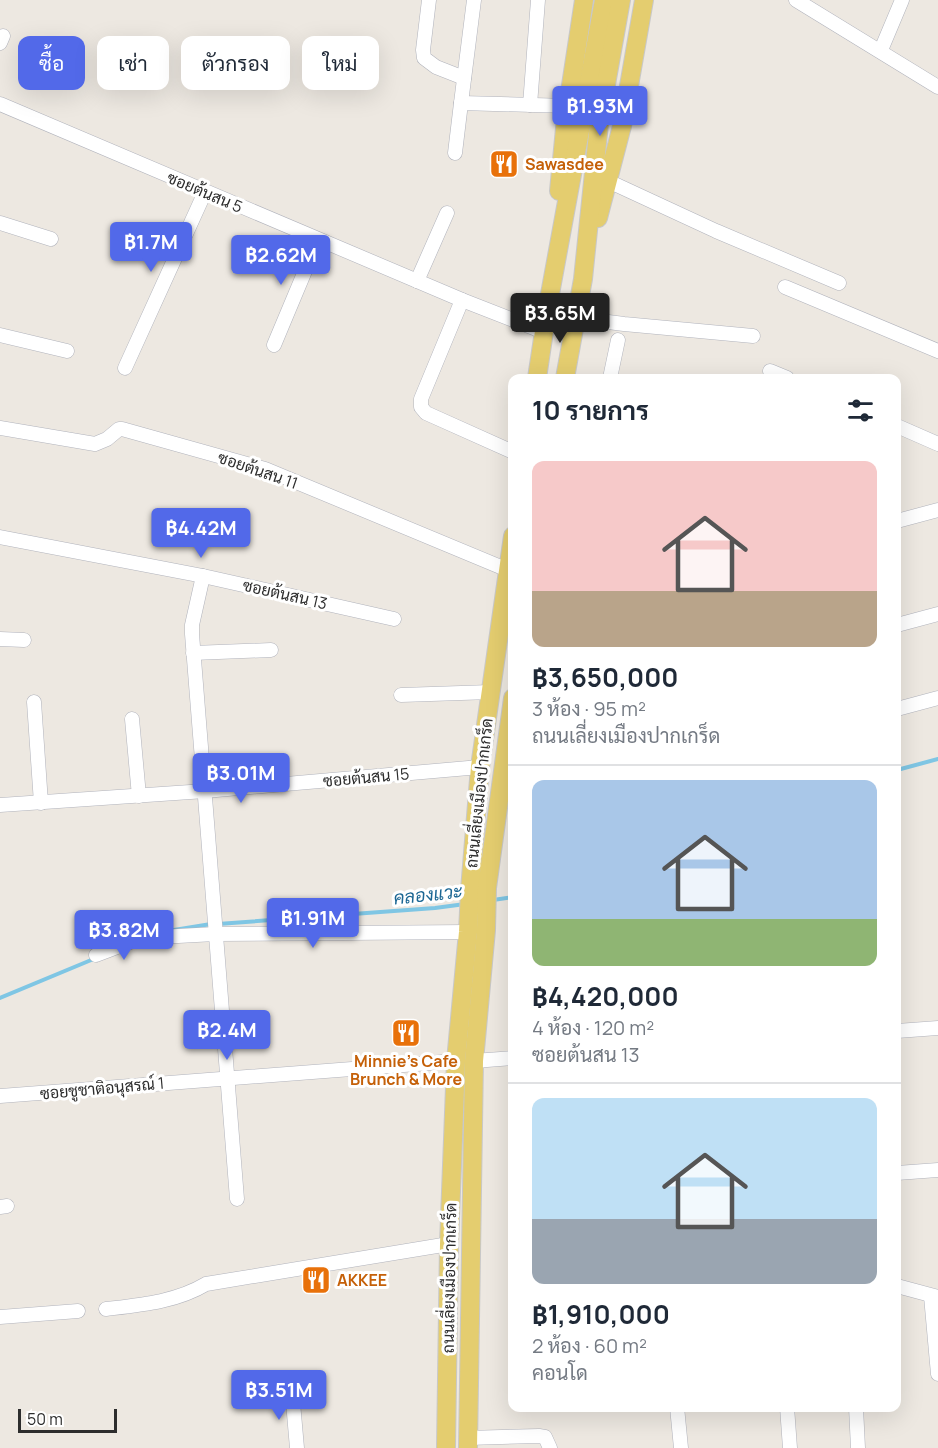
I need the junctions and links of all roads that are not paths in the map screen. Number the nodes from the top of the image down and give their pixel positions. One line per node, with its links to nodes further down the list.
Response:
1 (429, 0): 11 (street)
2 (474, 0): 11 (street)
3 (538, 0): 15 (street)
4 (584, 0): 16 (main road)
5 (604, 0): 29 (main road)
6 (621, 0): 24 (main road)
7 (644, 0): 18 (main road)
8 (796, 0): 10 (street)
9 (902, 0): 10 (street)
10 (881, 50): 12 (street)
11 (464, 78): 13 (street)
12 (938, 87)
13 (461, 103): 15 (street); 17 (street)
14 (0, 104): 19 (street, ซอยต้นสน 5)
15 (530, 105): 16 (street)
16 (568, 106): 29 (main road)
17 (455, 153)
18 (608, 181): 24 (main road); 26 (street)
19 (204, 192): 23 (street, ซอยต้นสน 5); 38 (street)
20 (447, 213): 25 (street)
21 (0, 224): 22 (street)
22 (51, 239)
23 (318, 240): 25 (street, ซอยต้นสน 5); 35 (street)
24 (583, 279): 30 (main road)
25 (417, 281): 28 (street, ซอยต้นสน 5)
26 (839, 283)
27 (785, 287): 37 (street)
28 (462, 300): 31 (street, ซอยต้นสน 5); 47 (street)
29 (548, 305): 31 (main road)
30 (577, 318): 33 (street); 41 (main road)
31 (544, 332): 40 (main road)
32 (0, 335): 36 (street)
33 (753, 336)
34 (618, 340): 42 (street)
35 (274, 345)
36 (67, 351)
37 (938, 351)
38 (125, 368)
39 (770, 371): 43 (street)
40 (538, 374)
41 (566, 374)
42 (611, 374)
43 (777, 374)
44 (0, 428): 51 (street, ซอยต้นสน 11)
45 (901, 428): 46 (street)
46 (938, 444)
47 (508, 450)
48 (938, 510): 49 (street)
49 (901, 520)
50 (0, 537): 52 (street, ซอยต้นสน 13)
51 (508, 570): 60 (main road, ถนนเลี่ยงเมืองปากเกร็ด)
52 (203, 576): 54 (street, ซอยต้นสน 13); 59 (street)
53 (938, 614): 55 (street)
54 (394, 619)
55 (901, 624)
56 (0, 639): 57 (street)
57 (24, 640)
58 (271, 650): 59 (street)
59 (193, 653): 68 (street)
60 (491, 692): 61 (street); 67 (main road, ถนนเลี่ยงเมืองปากเกร็ด)
61 (401, 695)
62 (938, 698): 64 (street)
63 (34, 702): 70 (street)
64 (901, 708)
65 (132, 719): 69 (street)
66 (508, 765): 72 (main road, ถนนเลี่ยงเมืองปากเกร็ด)
67 (480, 767): 68 (street, ซอยต้นสน 15); 72 (main road, ถนนเลี่ยงเมืองปากเกร็ด)
68 (204, 791): 69 (street, ซอยต้นสน 15); 74 (street)
69 (139, 796): 70 (street, ซอยต้นสน 15)
70 (41, 803): 71 (street, ซอยต้นสน 15)
71 (0, 805)
72 (478, 889): 73 (main road, ถนนเลี่ยงเมืองปากเกร็ด)
73 (474, 930): 74 (street); 79 (main road, ถนนเลี่ยงเมืองปากเกร็ด); 80 (main road, ถนนเลี่ยงเมืองปากเกร็ด)
74 (214, 932): 75 (street); 81 (street)
75 (96, 955)
76 (938, 1028): 77 (street)
77 (901, 1031)
78 (508, 1058): 80 (street)
79 (456, 1061): 81 (street, ซอยชูชาติอนุสรณ์ 1); 86 (main road, ถนนเลี่ยงเมืองปากเกร็ด)
80 (474, 1061): 97 (main road, ถนนเลี่ยงเมืองปากเกร็ด)
81 (226, 1077): 82 (street, ซอยชูชาติอนุสรณ์ 1); 85 (street)
82 (0, 1096)
83 (938, 1170): 84 (street)
84 (901, 1173)
85 (237, 1199)
86 (449, 1244): 89 (street); 100 (main road, ถนนเลี่ยงเมืองปากเกร็ด)
87 (901, 1287): 88 (street)
88 (935, 1296): 92 (street)
89 (106, 1309)
90 (78, 1311): 91 (street)
91 (0, 1317)
92 (938, 1374)
93 (291, 1391): 98 (street)
94 (677, 1412): 102 (street)
95 (787, 1412): 103 (street)
96 (856, 1412): 104 (street)
97 (468, 1443): 101 (street)
98 (297, 1448)
99 (436, 1448): 100 (street)
100 (446, 1448)
101 (550, 1448)
102 (681, 1448)
103 (790, 1448)
104 (858, 1448)

